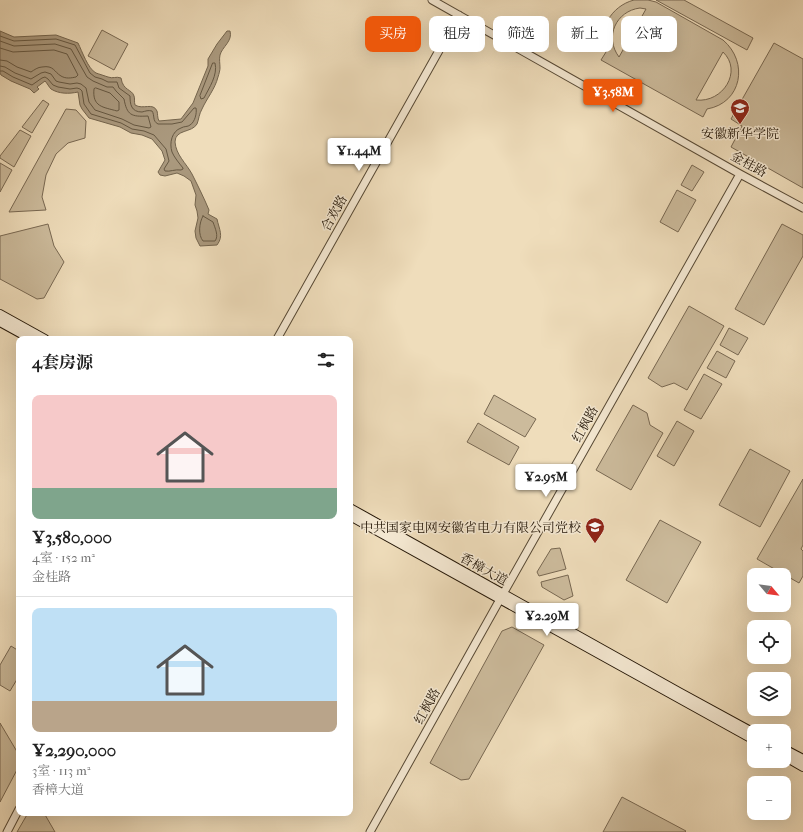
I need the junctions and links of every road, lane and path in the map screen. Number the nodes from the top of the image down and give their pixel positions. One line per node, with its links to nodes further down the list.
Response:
1 (432, 0): 2 (street, 金桂路)
2 (458, 15): 3 (street, 金桂路); 9 (street, 合欢路)
3 (740, 174): 4 (street, 金桂路); 12 (street, 红枫路)
4 (803, 208)
5 (0, 314): 8 (main road)
6 (0, 322): 7 (main road)
7 (26, 336)
8 (40, 336)
9 (279, 336)
10 (353, 510): 12 (main road, 香樟大道)
11 (353, 518): 12 (main road, 香樟大道)
12 (502, 596): 13 (main road, 香樟大道); 14 (main road, 香樟大道); 21 (street, 红枫路)
13 (747, 728)
14 (747, 736)
15 (791, 753): 16 (main road)
16 (803, 759)
17 (791, 760): 18 (main road)
18 (803, 767)
19 (16, 815): 20 (street)
20 (7, 832)
21 (370, 832)

